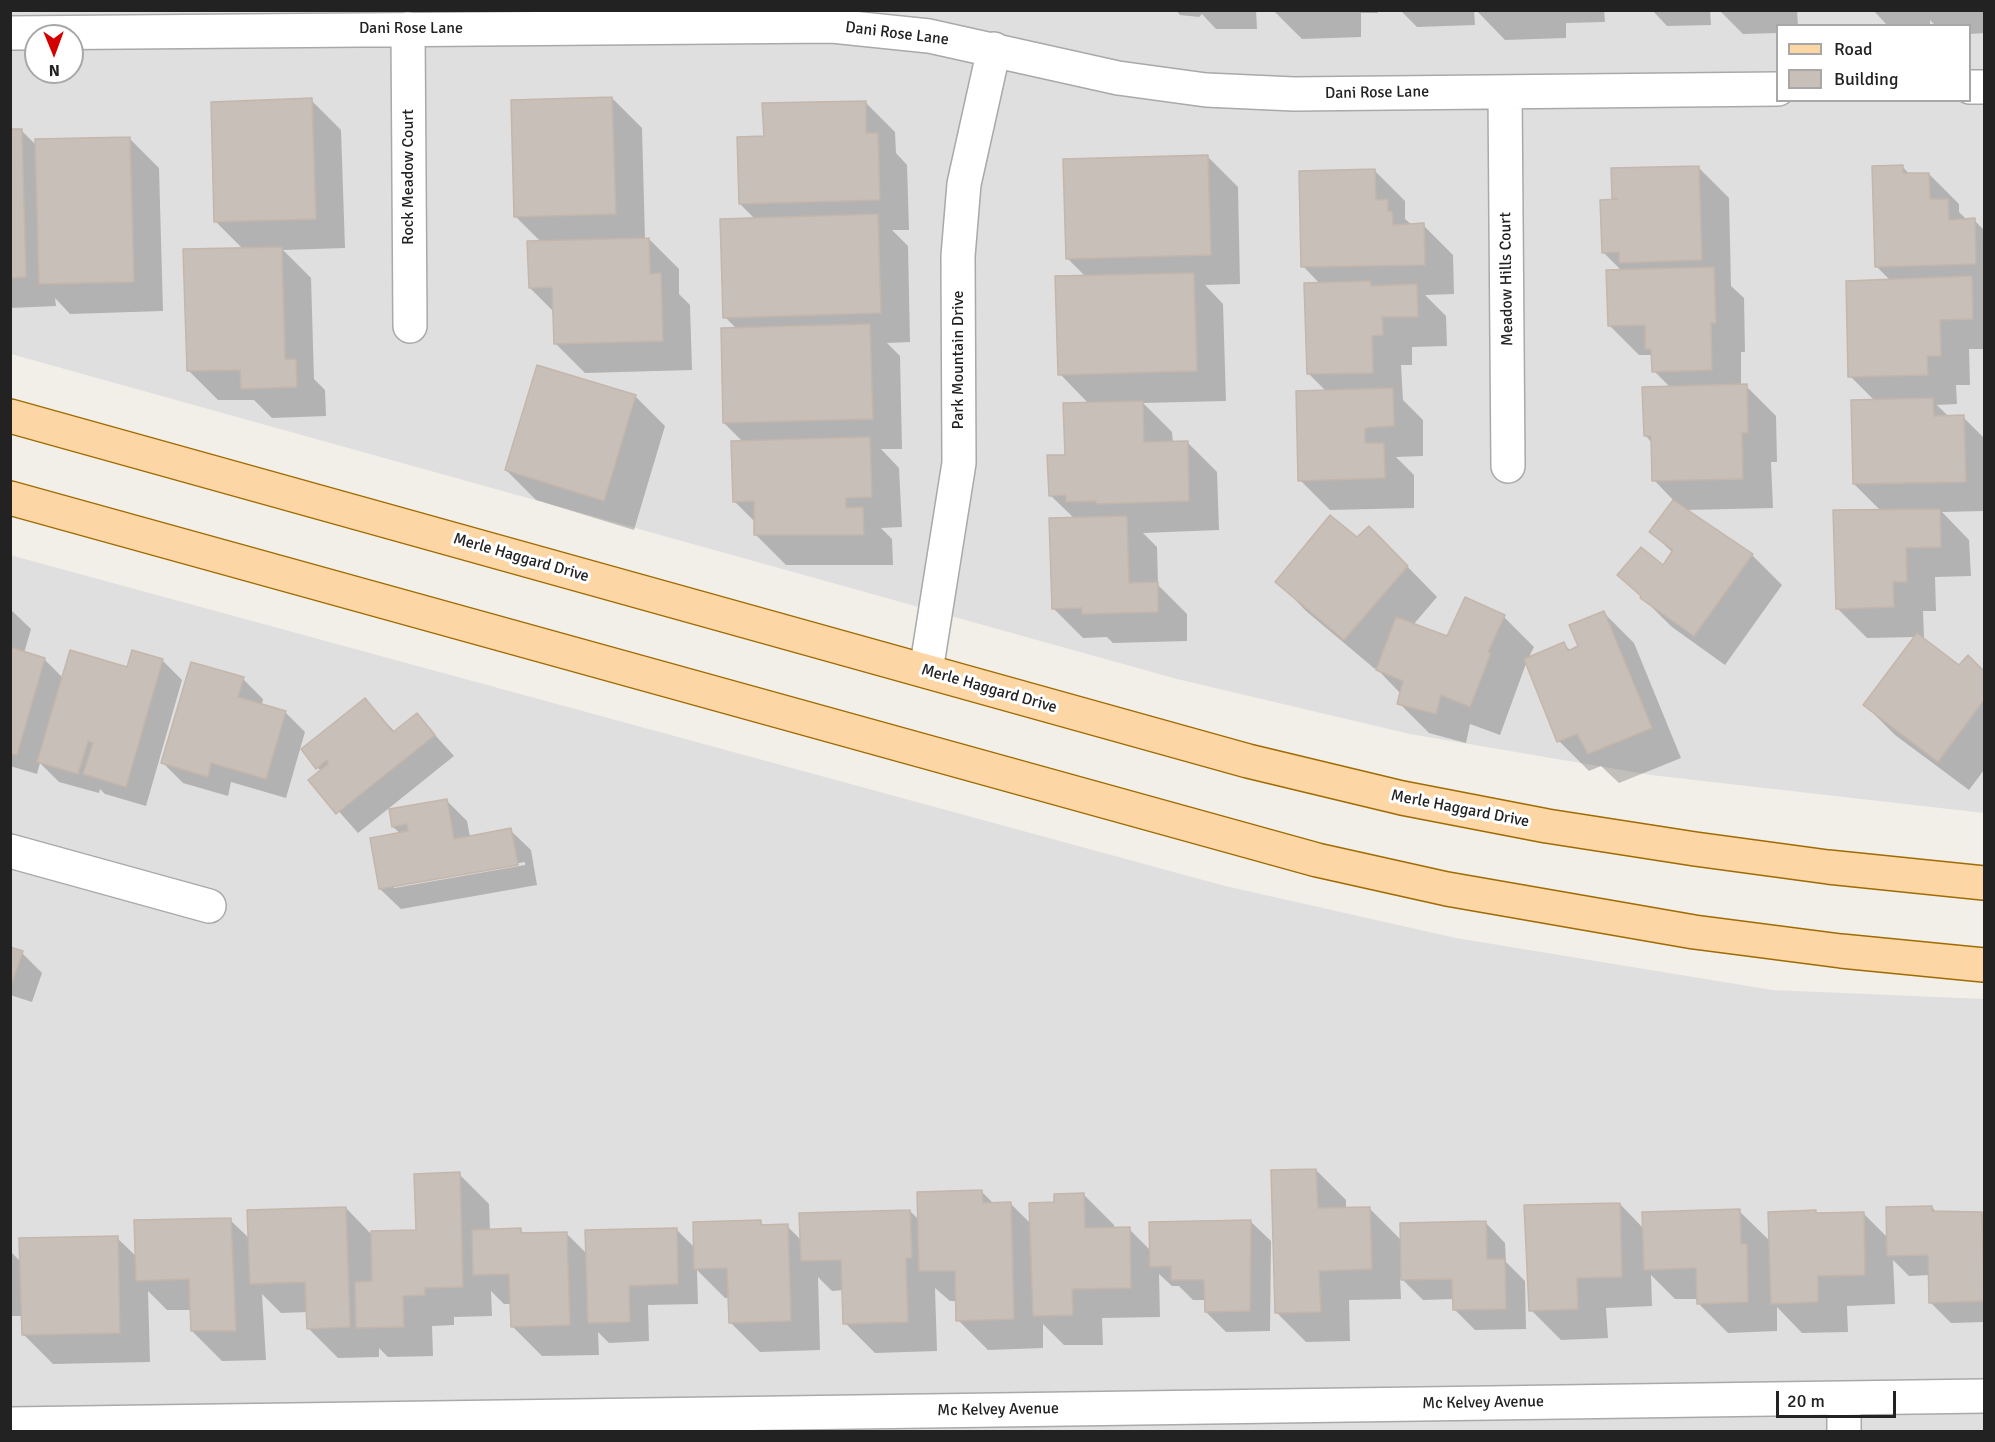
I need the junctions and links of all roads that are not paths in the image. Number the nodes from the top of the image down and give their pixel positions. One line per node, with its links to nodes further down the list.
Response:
1 (408, 29): 2 (street, Dani Rose Lane); 3 (street, Dani Rose Lane); 6 (street, Rock Meadow Court)
2 (10, 33)
3 (993, 49): 5 (street, Dani Rose Lane); 10 (street, Park Mountain Drive)
4 (1776, 89): 5 (street, Dani Rose Lane)
5 (1505, 92): 8 (street, Meadow Hills Court)
6 (410, 326)
7 (10, 416): 10 (main road, Merle Haggard Drive)
8 (1509, 466)
9 (10, 498): 14 (main road)
10 (927, 671): 12 (main road, Merle Haggard Drive)
11 (10, 851): 13 (street)
12 (1984, 883)
13 (209, 906)
14 (1984, 965)
15 (1984, 1396): 16 (street, Mc Kelvey Avenue)
16 (1844, 1398): 17 (street, Mc Kelvey Avenue); 19 (street)
17 (814, 1422): 18 (street, Mc Kelvey Avenue)
18 (10, 1424)
19 (1844, 1431)

